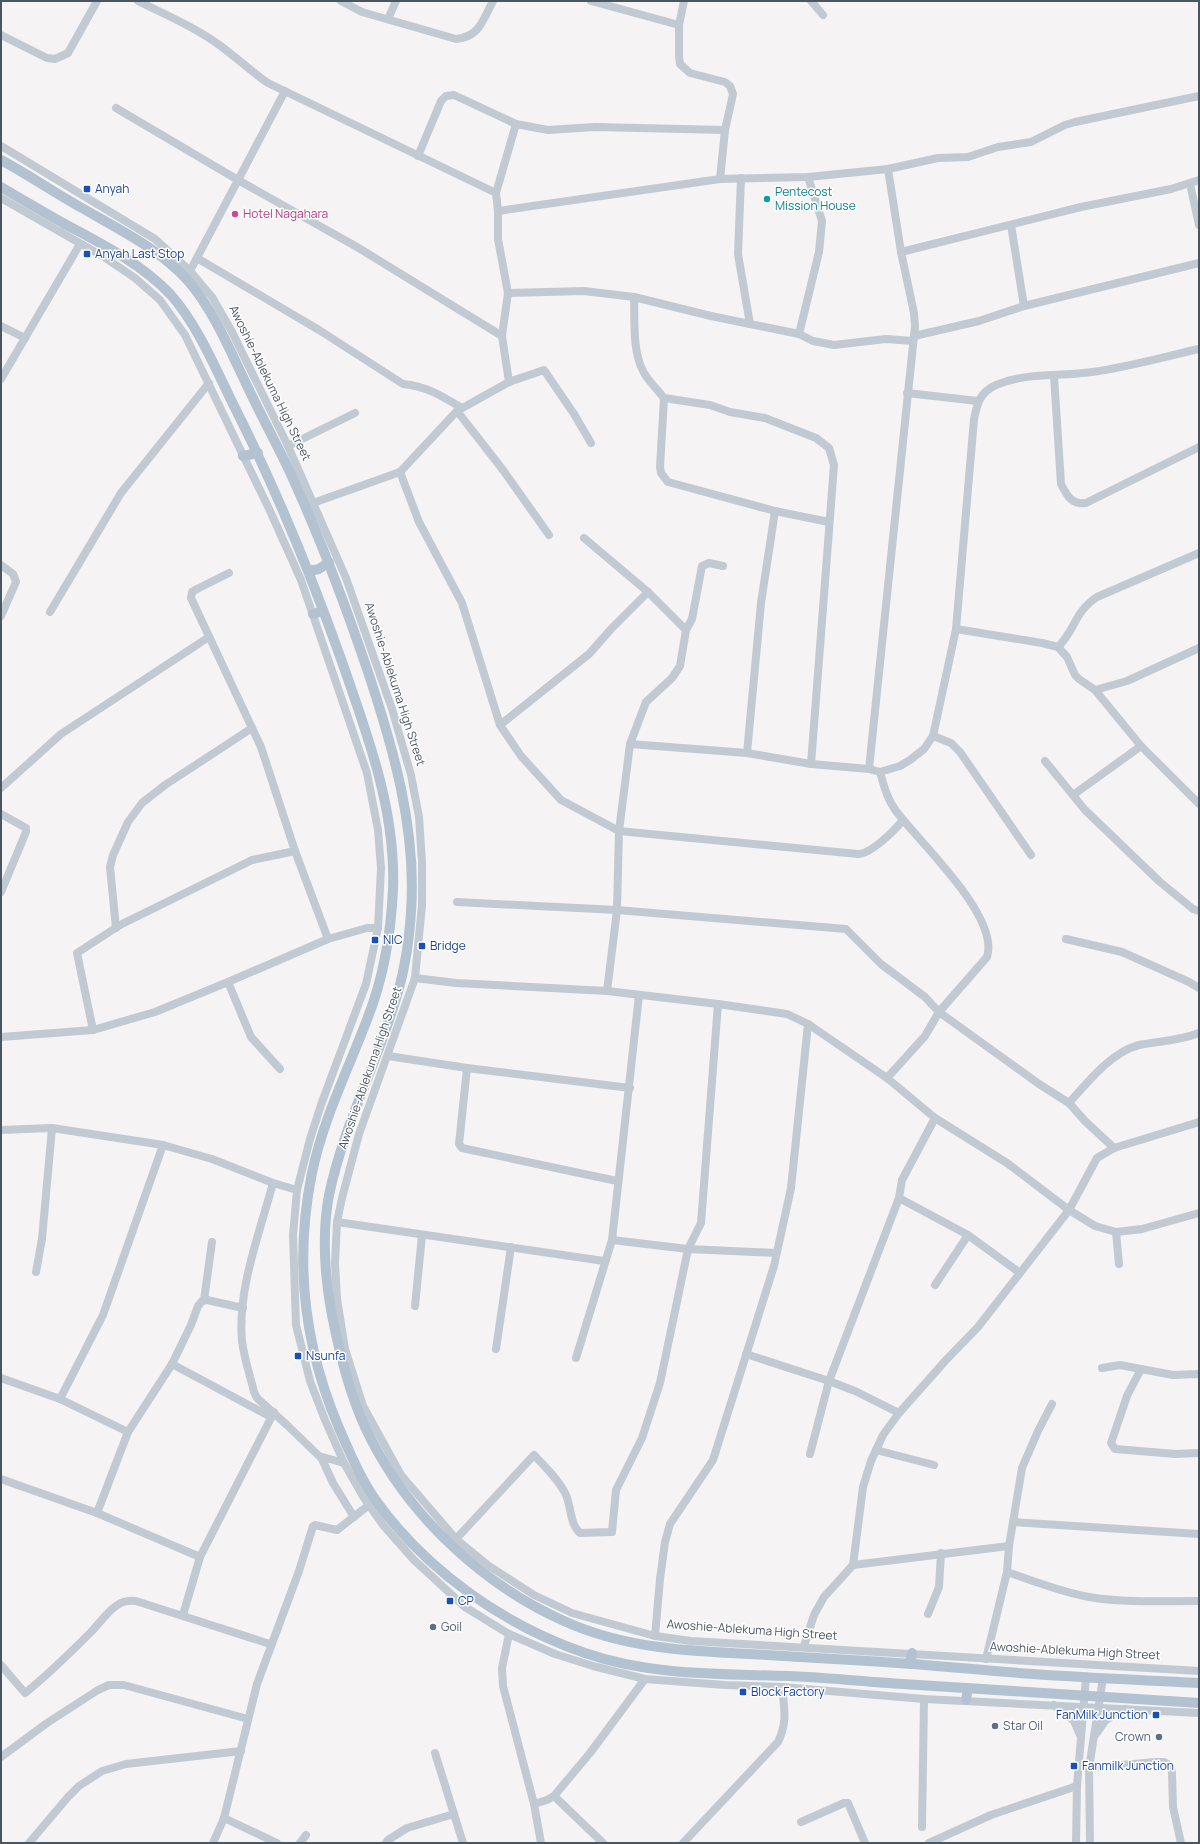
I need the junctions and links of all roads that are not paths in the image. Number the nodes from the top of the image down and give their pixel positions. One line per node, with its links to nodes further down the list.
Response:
1 (97, 1): 12 (street)
2 (138, 1): 13 (street)
3 (341, 1): 10 (street)
4 (396, 1): 10 (street)
5 (493, 1): 10 (street)
6 (591, 1): 11 (street)
7 (684, 1): 11 (street)
8 (811, 1): 9 (street)
9 (823, 15)
10 (388, 19)
11 (679, 25): 17 (street)
12 (1, 34)
13 (285, 91): 19 (street); 27 (street)
14 (1199, 96): 22 (street)
15 (116, 108): 27 (street)
16 (516, 124): 17 (street); 19 (street); 31 (street)
17 (724, 130): 26 (street)
18 (1, 146): 21 (street, Awoshie-Ablekuma High Street)
19 (418, 156): 31 (street)
20 (1, 160): 23 (main road, Awoshie-Ablekuma High Street)
21 (33, 165): 23 (main road); 40 (street, Awoshie-Ablekuma High Street)
22 (888, 169): 24 (street); 37 (street)
23 (28, 175): 72 (main road, Awoshie-Ablekuma High Street)
24 (808, 177): 25 (street); 46 (street)
25 (742, 178): 26 (street); 44 (street)
26 (720, 179): 33 (street)
27 (238, 180): 38 (street); 47 (street)
28 (1199, 180): 29 (street)
29 (1190, 184): 34 (street); 35 (street)
30 (1, 187): 63 (main road, Awoshie-Ablekuma High Street)
31 (496, 193): 33 (street)
32 (1, 198): 36 (street, Awoshie-Ablekuma High Street)
33 (498, 211): 41 (street)
34 (1011, 225): 37 (street); 43 (street)
35 (1199, 225)
36 (80, 244): 48 (street); 54 (street, Awoshie-Ablekuma High Street)
37 (902, 252): 49 (street)
38 (197, 258): 40 (street); 58 (street)
39 (1199, 263): 43 (street)
40 (190, 271): 61 (street, Awoshie-Ablekuma High Street)
41 (508, 292): 42 (street); 47 (street)
42 (634, 296): 44 (street); 56 (street)
43 (1024, 306): 49 (street)
44 (750, 324): 46 (street)
45 (1, 326): 48 (street)
46 (799, 334): 49 (street)
47 (502, 336): 53 (street)
48 (25, 338): 52 (street)
49 (913, 338): 55 (street)
50 (1199, 349): 51 (street)
51 (1054, 376): 57 (street); 62 (street)
52 (1, 378)
53 (509, 382): 58 (street); 60 (street)
54 (209, 383): 64 (street, Awoshie-Ablekuma High Street); 79 (street)
55 (907, 393): 57 (street); 96 (street)
56 (664, 398): 67 (street); 68 (street)
57 (978, 401): 82 (street)
58 (459, 410): 65 (street); 69 (street)
59 (355, 413): 61 (street)
60 (591, 443)
61 (288, 446): 66 (street, Awoshie-Ablekuma High Street)
62 (1199, 448)
63 (258, 453): 64 (main road); 75 (main road, Awoshie-Ablekuma High Street)
64 (243, 456): 80 (street, Awoshie-Ablekuma High Street)
65 (400, 472): 66 (street); 88 (street)
66 (313, 503): 114 (street, Awoshie-Ablekuma High Street)
67 (775, 511): 68 (street); 93 (street)
68 (829, 522): 95 (street)
69 (549, 536)
70 (584, 538): 77 (street)
71 (1199, 553): 85 (street)
72 (328, 562): 75 (main road); 201 (main road, Awoshie-Ablekuma High Street)
73 (1, 565): 81 (street)
74 (722, 566): 83 (street)
75 (309, 571): 78 (main road, Awoshie-Ablekuma High Street)
76 (229, 573): 84 (street)
77 (648, 592): 83 (street); 88 (street)
78 (324, 611): 80 (main road); 207 (main road, Awoshie-Ablekuma High Street)
79 (50, 612)
80 (313, 614): 111 (street, Awoshie-Ablekuma High Street)
81 (1, 616)
82 (956, 629): 85 (street); 90 (street)
83 (686, 630): 91 (street)
84 (209, 637): 89 (street); 98 (street)
85 (1058, 648): 87 (street)
86 (1199, 648): 87 (street)
87 (1095, 690): 92 (street)
88 (500, 725): 103 (street)
89 (252, 728): 104 (street); 110 (street)
90 (933, 736): 97 (street); 105 (street)
91 (630, 744): 93 (street); 103 (street)
92 (1141, 746): 99 (street); 100 (street)
93 (747, 753): 95 (street)
94 (1045, 761): 99 (street)
95 (811, 764): 96 (street)
96 (869, 769): 97 (street)
97 (880, 772): 102 (street)
98 (1, 788)
99 (1073, 795): 109 (street)
100 (1199, 804)
101 (1, 814): 106 (street)
102 (903, 820): 103 (street); 120 (street)
103 (618, 831): 108 (street)
104 (295, 851): 110 (street); 112 (street)
105 (1031, 855)
106 (1, 892)
107 (457, 902): 108 (street)
108 (617, 910): 117 (street); 120 (street)
109 (1199, 911)
110 (116, 928): 122 (street)
111 (378, 928): 112 (street); 139 (street, Awoshie-Ablekuma High Street)
112 (328, 938): 115 (street)
113 (1066, 939): 116 (street)
114 (415, 978): 117 (street); 125 (street, Awoshie-Ablekuma High Street)
115 (228, 982): 122 (street); 127 (street)
116 (1199, 988)
117 (607, 991): 118 (street)
118 (639, 995): 119 (street); 129 (street)
119 (718, 1004): 121 (street); 150 (street)
120 (939, 1012): 128 (street); 130 (street)
121 (808, 1024): 128 (street); 151 (street)
122 (93, 1030): 124 (street)
123 (1199, 1033): 130 (street)
124 (1, 1037)
125 (388, 1056): 126 (street); 143 (street, Awoshie-Ablekuma High Street)
126 (467, 1068): 129 (street); 137 (street)
127 (280, 1069)
128 (887, 1078): 131 (street)
129 (630, 1088): 137 (street)
130 (1069, 1103): 136 (street)
131 (935, 1118): 140 (street); 141 (street)
132 (1199, 1122): 136 (street)
133 (52, 1128): 134 (street); 135 (street); 154 (street)
134 (1, 1130)
135 (163, 1145): 138 (street); 169 (street)
136 (1114, 1148): 141 (street)
137 (617, 1181): 147 (street)
138 (273, 1183): 139 (street); 159 (street)
139 (297, 1190): 178 (street, Awoshie-Ablekuma High Street)
140 (899, 1198): 146 (street); 168 (street)
141 (1069, 1210): 144 (street); 155 (street)
142 (1199, 1213): 144 (street)
143 (337, 1222): 145 (street); 186 (street, Awoshie-Ablekuma High Street)
144 (1116, 1232): 153 (street)
145 (422, 1234): 149 (street); 158 (street)
146 (968, 1235): 155 (street); 156 (street)
147 (612, 1240): 150 (street); 152 (street)
148 (212, 1242): 157 (street)
149 (511, 1246): 152 (street); 160 (street)
150 (688, 1249): 151 (street); 186 (street)
151 (776, 1254): 161 (street)
152 (604, 1261): 162 (street)
153 (1119, 1264)
154 (36, 1272)
155 (1020, 1273): 171 (street)
156 (935, 1285)
157 (204, 1300): 159 (street); 163 (street)
158 (415, 1306)
159 (243, 1308): 172 (street)
160 (496, 1349)
161 (746, 1354): 168 (street); 196 (street)
162 (576, 1358)
163 (172, 1364): 172 (street); 173 (street)
164 (1102, 1368): 165 (street)
165 (1141, 1369): 166 (street); 175 (street)
166 (1199, 1374)
167 (1, 1378): 169 (street)
168 (829, 1381): 171 (street); 176 (street)
169 (60, 1399): 173 (street)
170 (1052, 1404): 184 (street)
171 (899, 1413): 174 (street)
172 (273, 1415): 177 (street); 189 (street)
173 (128, 1432): 182 (street)
174 (876, 1450): 179 (street); 190 (street)
175 (1199, 1453)
176 (810, 1454)
177 (321, 1457): 178 (street); 183 (street)
178 (344, 1463): 181 (street, Awoshie-Ablekuma High Street)
179 (934, 1465)
180 (1, 1479): 182 (street)
181 (369, 1505): 183 (street); 195 (street, Awoshie-Ablekuma High Street)
182 (97, 1513): 189 (street)
183 (354, 1516): 197 (street)
184 (1013, 1522): 185 (street); 187 (street)
185 (1199, 1534)
186 (456, 1539): 196 (street, Awoshie-Ablekuma High Street)
187 (1009, 1546): 188 (street); 191 (street)
188 (941, 1553): 190 (street); 193 (street)
189 (200, 1557): 194 (street)
190 (853, 1565): 198 (street)
191 (1007, 1572): 192 (street); 200 (street)
192 (1199, 1601)
193 (928, 1614)
194 (184, 1615): 197 (street); 202 (street)
195 (509, 1634): 206 (street, Awoshie-Ablekuma High Street); 230 (street)
196 (655, 1636): 198 (street, Awoshie-Ablekuma High Street)
197 (270, 1644): 221 (street)
198 (804, 1646): 199 (street, Awoshie-Ablekuma High Street)
199 (912, 1653): 200 (street, Awoshie-Ablekuma High Street); 201 (main road)
200 (986, 1658): 203 (street, Awoshie-Ablekuma High Street)
201 (910, 1664): 204 (main road, Awoshie-Ablekuma High Street)
202 (1, 1665)
203 (1199, 1671)
204 (1086, 1677): 205 (main road, Awoshie-Ablekuma High Street); 211 (street)
205 (1103, 1678): 208 (main road, Awoshie-Ablekuma High Street); 212 (street)
206 (645, 1679): 207 (street, Awoshie-Ablekuma High Street); 229 (street)
207 (725, 1680): 209 (street, Awoshie-Ablekuma High Street); 210 (main road, Awoshie-Ablekuma High Street)
208 (1199, 1683)
209 (782, 1687): 213 (street, Awoshie-Ablekuma High Street); 246 (street)
210 (968, 1688): 211 (main road, Awoshie-Ablekuma High Street); 214 (main road)
211 (1085, 1695): 212 (main road, Awoshie-Ablekuma High Street); 217 (street)
212 (1101, 1696): 215 (main road, Awoshie-Ablekuma High Street); 218 (street)
213 (924, 1699): 214 (street, Awoshie-Ablekuma High Street); 234 (street)
214 (966, 1700): 216 (street, Awoshie-Ablekuma High Street)
215 (1199, 1703)
216 (1054, 1705): 217 (street, Awoshie-Ablekuma High Street); 222 (street)
217 (1084, 1706): 218 (street, Awoshie-Ablekuma High Street); 222 (street)
218 (1100, 1707): 219 (street, Awoshie-Ablekuma High Street); 223 (street)
219 (1125, 1709): 220 (street, Awoshie-Ablekuma High Street); 223 (street)
220 (1199, 1713)
221 (248, 1719): 224 (street); 226 (street)
222 (1081, 1737): 228 (street)
223 (1093, 1740): 227 (street)
224 (241, 1751): 232 (street); 238 (street)
225 (435, 1753): 231 (street)
226 (1, 1757)
227 (1089, 1768): 235 (street); 250 (street)
228 (1077, 1786): 237 (street); 248 (street)
229 (554, 1796): 230 (street); 245 (street)
230 (534, 1804): 244 (street)
231 (454, 1814): 242 (street); 243 (street)
232 (224, 1818): 239 (street); 240 (street)
233 (800, 1822): 247 (street)
234 (922, 1827)
235 (1089, 1834): 237 (street); 249 (street)
236 (306, 1835): 241 (street)
237 (1076, 1839)
238 (29, 1843)
239 (213, 1843)
240 (277, 1843)
241 (300, 1843)
242 (386, 1843)
243 (463, 1843)
244 (541, 1843)
245 (603, 1843)
246 (683, 1843)
247 (865, 1843)
248 (929, 1843)
249 (1090, 1843)
250 (1181, 1843)

